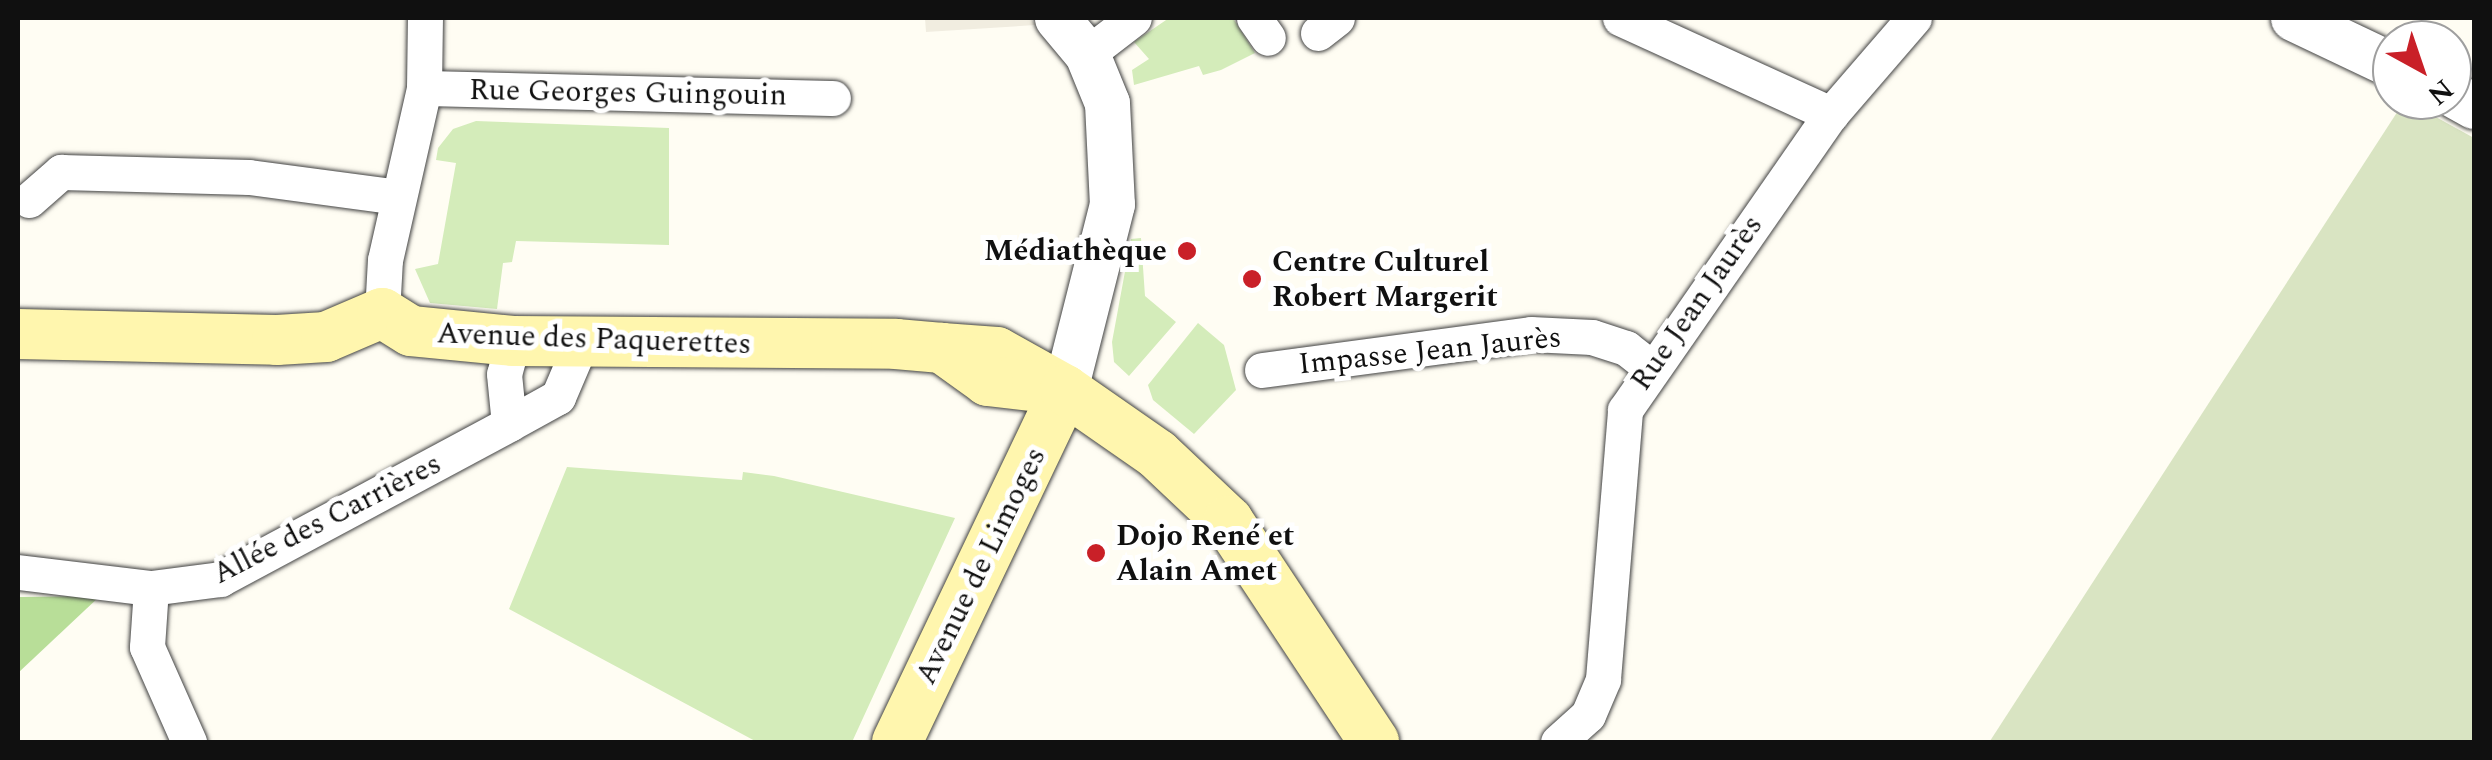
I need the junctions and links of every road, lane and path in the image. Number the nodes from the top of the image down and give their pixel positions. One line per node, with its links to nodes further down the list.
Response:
1 (424, 18): 9 (street)
2 (1057, 18): 7 (street)
3 (1134, 18): 7 (street)
4 (1620, 18): 11 (street)
5 (1914, 18): 11 (street, Rue Jean Jaurès)
6 (2294, 18): 8 (street)
7 (1087, 54): 20 (street)
8 (2372, 55)
9 (424, 88): 10 (street, Rue Georges Guingouin); 12 (street)
10 (833, 98)
11 (1830, 114): 18 (street, Rue Jean Jaurès)
12 (398, 197): 13 (street); 14 (street)
13 (29, 200)
14 (382, 313): 15 (main road); 16 (main road, Avenue des Paquerettes)
15 (18, 334)
16 (512, 341): 17 (main road, Avenue des Paquerettes); 21 (street)
17 (581, 343): 20 (main road, Avenue des Paquerettes); 21 (street, Allée des Carrières)
18 (1650, 367): 19 (street, Impasse Jean Jaurès); 27 (street, Rue Jean Jaurès)
19 (1262, 370)
20 (1065, 390): 24 (main road); 26 (main road, Avenue de Limoges)
21 (509, 424): 23 (street, Allée des Carrières)
22 (18, 572): 23 (street, Allée des Carrières)
23 (151, 588): 25 (street)
24 (1379, 737)
25 (189, 742)
26 (898, 742)
27 (1558, 742)

